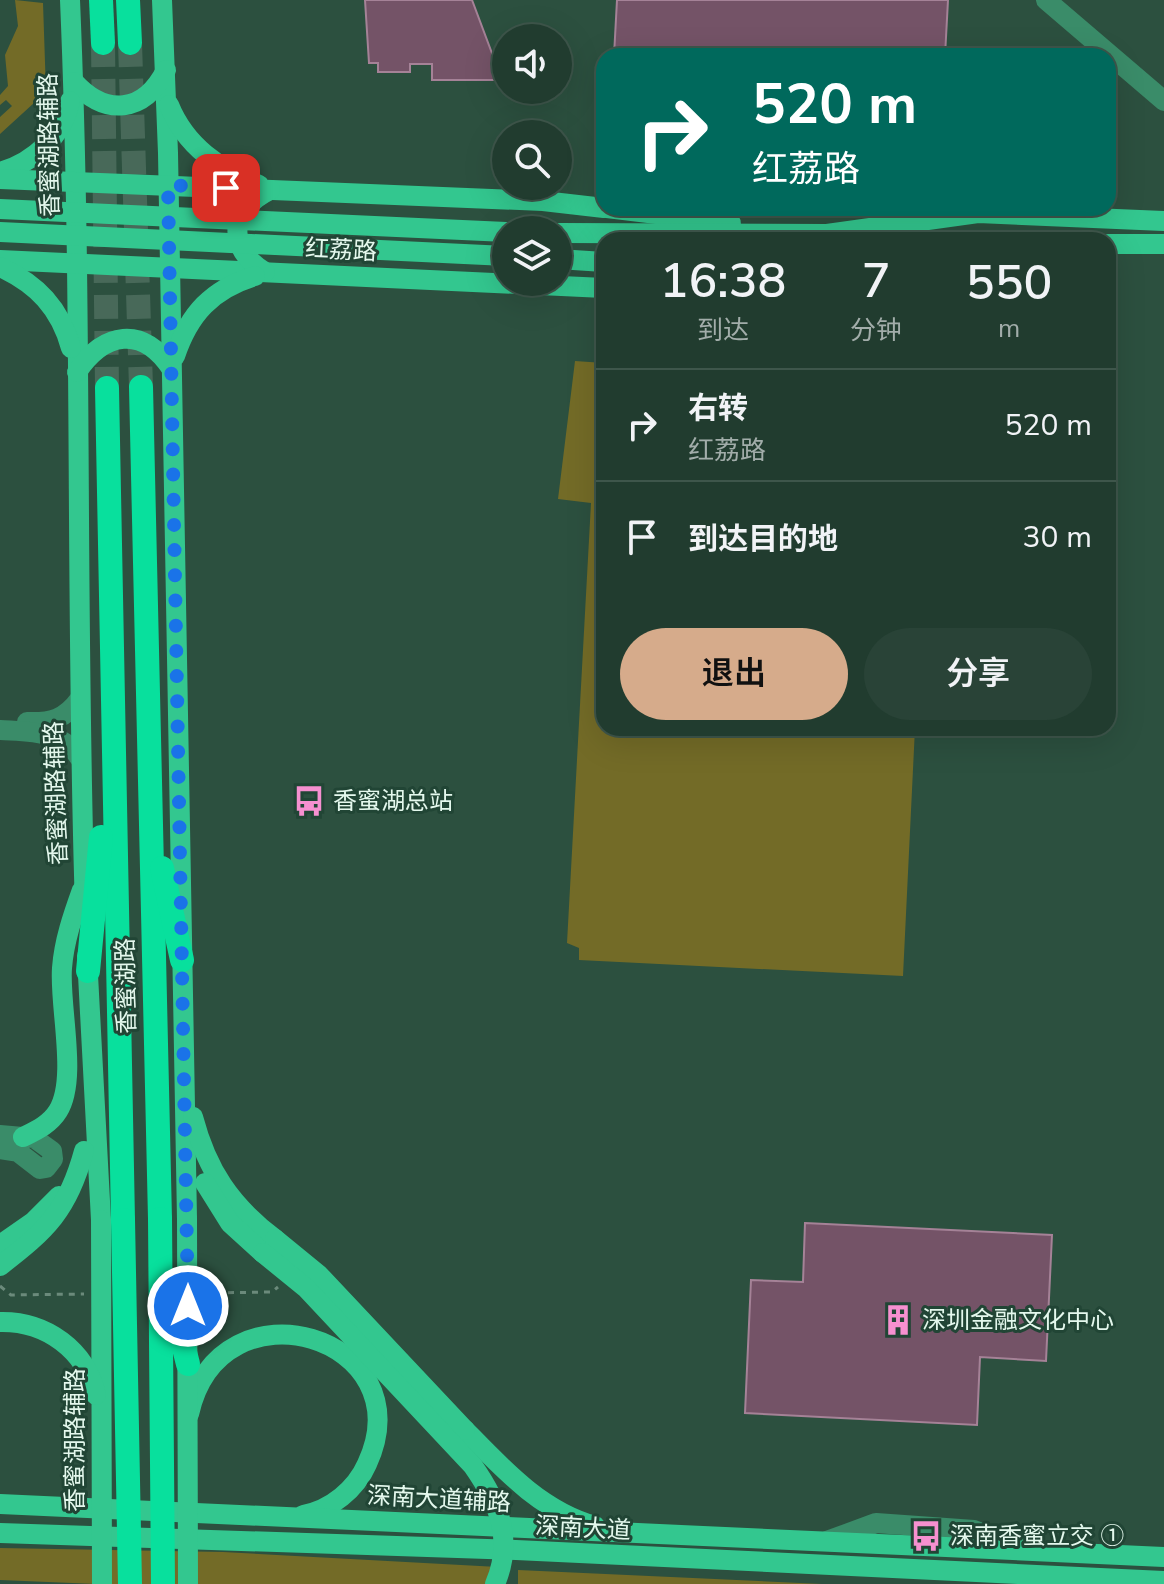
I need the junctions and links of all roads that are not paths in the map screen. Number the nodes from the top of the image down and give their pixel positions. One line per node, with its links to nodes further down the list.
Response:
1 (70, 0): 11 (main road, 香蜜湖路辅路)
2 (101, 0): 6 (highway)
3 (128, 0): 7 (highway)
4 (162, 0): 10 (main road)
5 (1046, 0): 8 (street)
6 (103, 43)
7 (130, 43)
8 (1102, 48)
9 (1116, 60): 13 (street)
10 (166, 69): 11 (main road); 12 (main road)
11 (74, 82): 14 (main road); 16 (main road, 香蜜湖路辅路)
12 (167, 100): 17 (main road); 18 (main road)
13 (1164, 101)
14 (0, 172)
15 (0, 179): 16 (main road)
16 (77, 182): 17 (main road); 37 (main road, 香蜜湖路辅路)
17 (168, 185): 18 (main road); 39 (main road)
18 (270, 190): 19 (main road); 40 (main road)
19 (596, 207)
20 (0, 209): 25 (main road, 红荔路, bridge)
21 (673, 216): 27 (main road)
22 (956, 216): 28 (main road)
23 (1048, 216): 24 (main road)
24 (1164, 221)
25 (492, 231)
26 (0, 232): 33 (main road, 红荔路, bridge)
27 (810, 232)
28 (841, 232)
29 (572, 233): 30 (main road)
30 (596, 233)
31 (1116, 244): 32 (main road)
32 (1164, 244)
33 (492, 255)
34 (0, 260): 37 (main road, 红荔路)
35 (572, 260): 36 (main road)
36 (596, 261)
37 (76, 263): 39 (main road, 红荔路); 43 (main road, 香蜜湖路辅路)
38 (0, 267): 43 (main road)
39 (169, 268): 40 (main road, 红荔路); 42 (main road)
40 (265, 272): 41 (main road, 红荔路); 42 (main road)
41 (596, 288)
42 (171, 368): 43 (main road); 53 (main road)
43 (77, 372): 46 (main road, 香蜜湖路辅路)
44 (141, 387): 51 (highway, 香蜜湖路)
45 (107, 388): 49 (highway, 香蜜湖路)
46 (79, 700): 47 (street); 50 (main road, 香蜜湖路辅路)
47 (0, 720)
48 (0, 730): 50 (street)
49 (112, 739): 54 (highway); 62 (highway, 香蜜湖路)
50 (81, 760): 52 (main road, 香蜜湖路辅路)
51 (150, 809): 53 (highway); 65 (highway, 香蜜湖路, bridge)
52 (85, 882): 54 (main road, 香蜜湖路辅路); 59 (main road)
53 (182, 960): 55 (main road)
54 (88, 971): 56 (main road, 香蜜湖路辅路)
55 (184, 1074): 57 (main road); 64 (main road)
56 (94, 1080): 61 (main road); 62 (main road, 香蜜湖路辅路)
57 (185, 1127): 64 (main road); 68 (main road, bridge)
58 (0, 1135): 59 (street)
59 (23, 1137): 60 (street)
60 (0, 1149)
61 (84, 1151): 63 (main road, bridge); 66 (main road, bridge)
62 (112, 1220): 69 (main road, 香蜜湖路辅路, bridge); 81 (highway, 香蜜湖路, bridge)
63 (0, 1245)
64 (269, 1246): 74 (main road, bridge); 84 (main road, bridge)
65 (160, 1254): 68 (highway, bridge); 82 (highway, 香蜜湖路, bridge)
66 (0, 1266)
67 (0, 1322): 69 (main road, bridge)
68 (188, 1364): 70 (main road, bridge)
69 (101, 1415): 80 (main road, 香蜜湖路辅路, bridge)
70 (188, 1418): 72 (main road, bridge); 83 (main road, bridge)
71 (0, 1504): 72 (main road, 深南大道辅路)
72 (288, 1518): 74 (main road, 深南大道辅路)
73 (0, 1533): 79 (main road, 深南大道)
74 (638, 1533): 75 (main road, 深南大道辅路)
75 (827, 1541): 76 (main road, 深南大道辅路); 77 (street)
76 (986, 1548): 77 (main road, 深南大道辅路); 79 (main road)
77 (1028, 1551): 78 (main road, 深南大道辅路)
78 (1164, 1557)
79 (1154, 1581)
80 (102, 1584)
81 (130, 1584)
82 (163, 1584)
83 (188, 1584)
84 (495, 1584)

